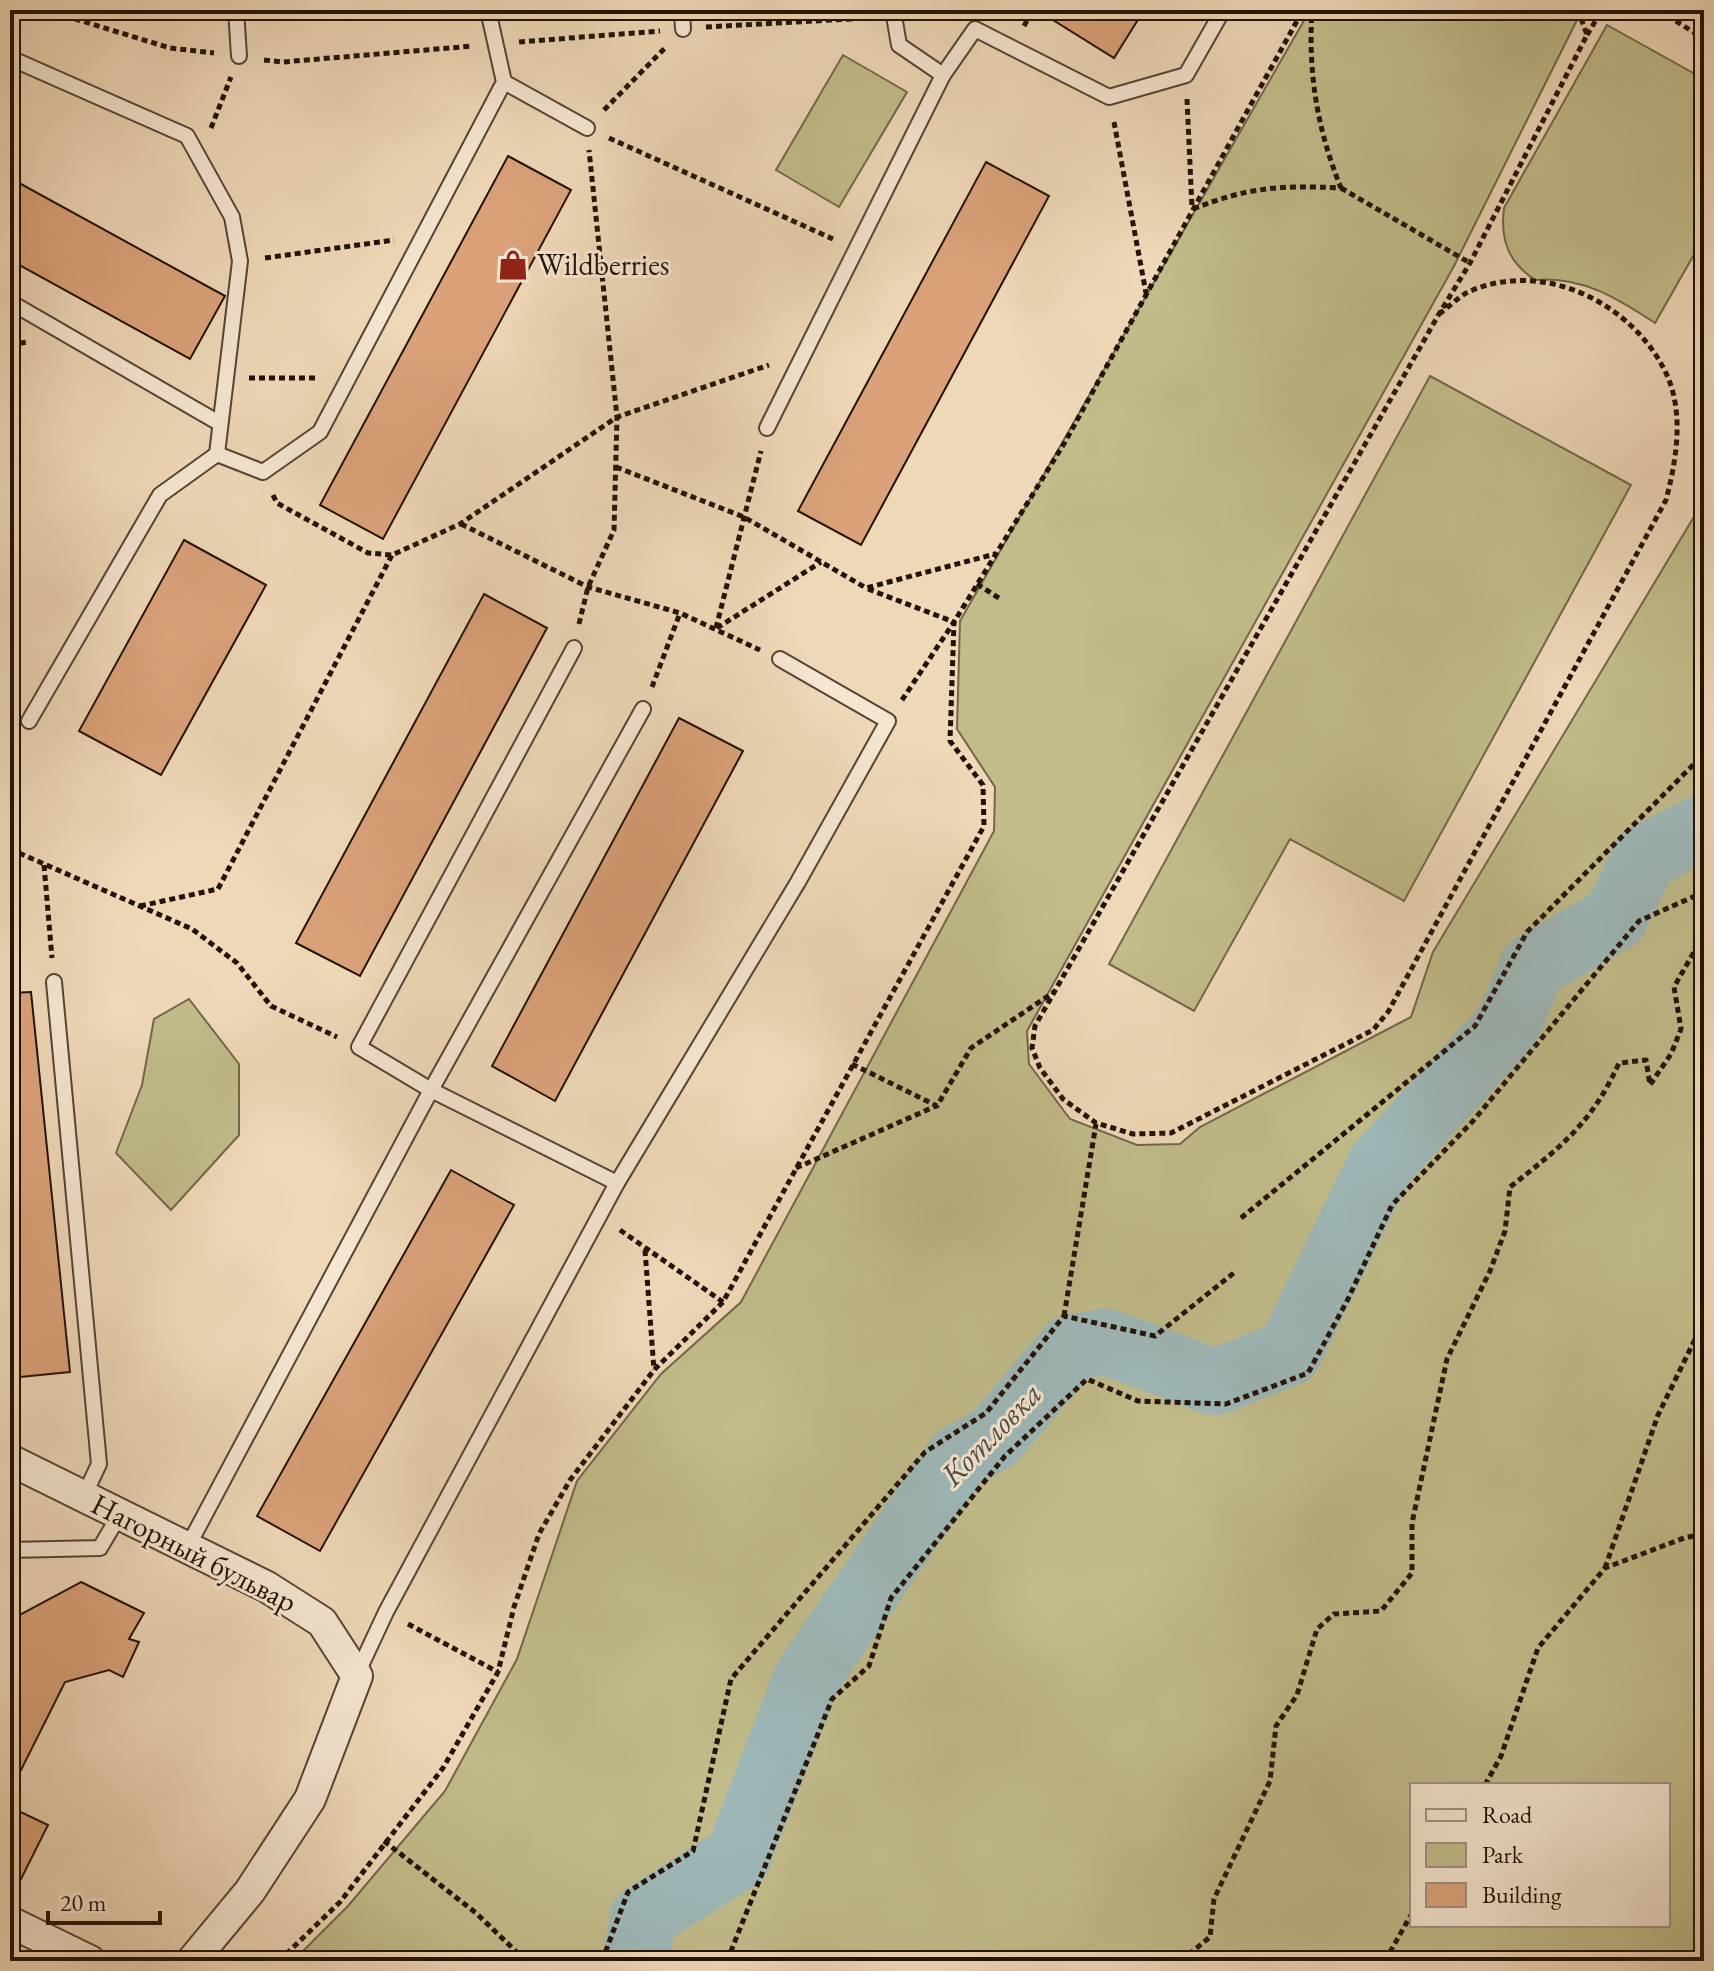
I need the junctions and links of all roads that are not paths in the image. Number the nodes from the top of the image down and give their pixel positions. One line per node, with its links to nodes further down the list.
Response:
1 (236, 10): 7 (lane)
2 (488, 10): 10 (lane)
3 (682, 10): 6 (lane)
4 (893, 10): 9 (lane)
5 (1223, 10): 9 (lane)
6 (683, 29)
7 (239, 56)
8 (10, 58): 13 (lane)
9 (943, 75): 14 (lane)
10 (504, 82): 11 (lane); 15 (lane)
11 (587, 128)
12 (10, 302): 13 (lane)
13 (219, 423): 15 (lane)
14 (767, 428)
15 (217, 454): 19 (lane)
16 (574, 648): 21 (lane)
17 (780, 659): 22 (lane)
18 (643, 709): 21 (lane)
19 (29, 721)
20 (54, 982): 24 (lane)
21 (431, 1090): 22 (lane); 26 (lane)
22 (617, 1183): 28 (lane)
23 (11, 1468): 24 (street, Нагорный бульвар)
24 (84, 1496): 25 (street, Нагорный бульвар)
25 (120, 1514): 26 (street, Нагорный бульвар); 27 (lane)
26 (187, 1548): 28 (street, Нагорный бульвар)
27 (10, 1550)
28 (357, 1676): 31 (street)
29 (10, 1922): 30 (street)
30 (90, 1961)
31 (192, 1961)

